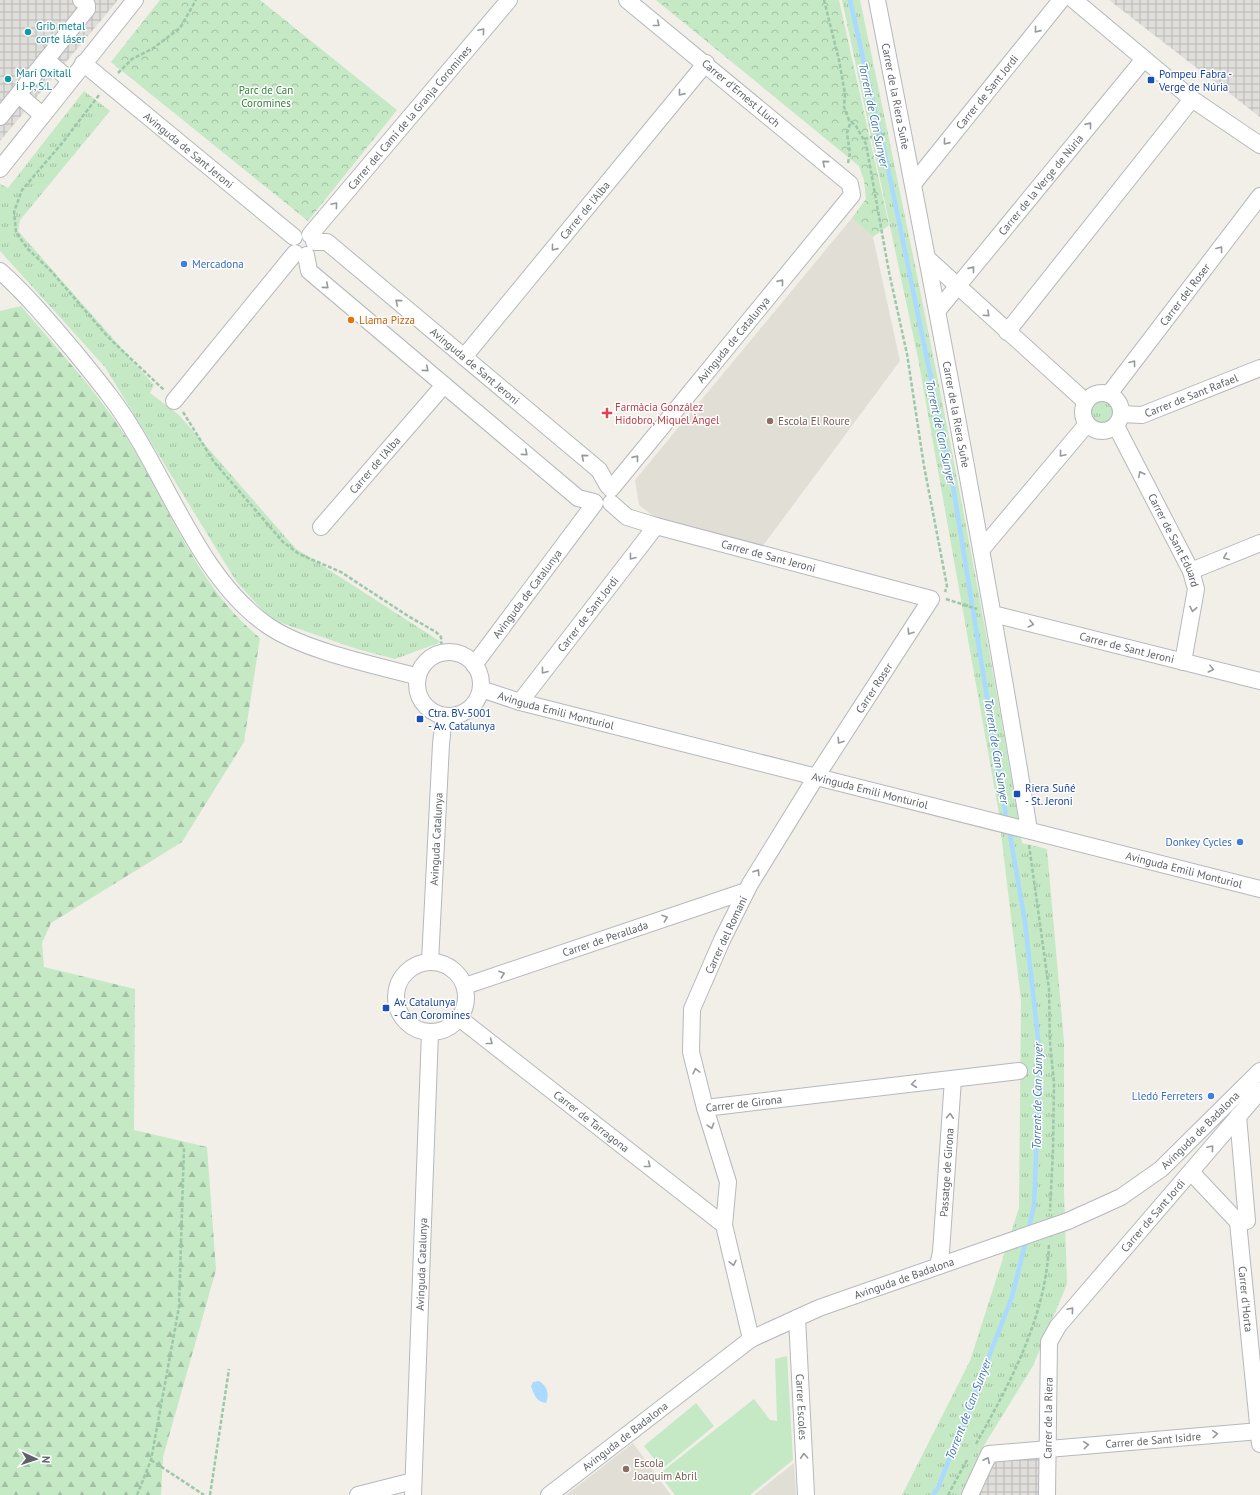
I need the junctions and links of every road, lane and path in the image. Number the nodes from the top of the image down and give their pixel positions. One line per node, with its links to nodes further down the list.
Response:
1 (81, 0): 11 (street)
2 (135, 0): 12 (street)
3 (196, 0): 15 (path)
4 (509, 0): 29 (street, Carrer del Camí de la Granja Coromines, one-way to 4)
5 (627, 0): 13 (street, Carrer d'Ernest Lluch, one-way to 13)
6 (824, 0): 20 (path)
7 (877, 0): 21 (street, Carrer de la Riera Suñe)
8 (1061, 0): 26 (street, Carrer de Sant Jordi, one-way to 26)
9 (1074, 0): 10 (street)
10 (1144, 59): 17 (street); 32 (street, Carrer de la Verge de Núria, one-way to 10)
11 (46, 60): 14 (street); 16 (street)
12 (84, 63): 14 (street); 15 (street, Avinguda de Sant Jeroni)
13 (706, 63): 25 (street, Carrer d'Ernest Lluch, one-way to 13); 35 (street, Carrer de l'Alba, one-way to 35)
14 (70, 80): 18 (street)
15 (108, 84): 29 (street, Avinguda de Sant Jeroni)
16 (18, 95): 18 (street); 19 (street)
17 (1192, 99): 23 (street); 34 (street)
18 (42, 115): 24 (street)
19 (0, 117)
20 (851, 122): 22 (path); 25 (path)
21 (902, 129): 22 (path); 26 (street, Carrer de la Riera Suñe)
22 (864, 139): 50 (path)
23 (1260, 145)
24 (0, 169)
25 (838, 173): 27 (street, Carrer d'Ernest Lluch)
26 (913, 184): 30 (street, Carrer de la Riera Suñe)
27 (852, 190): 43 (street, Avinguda de Catalunya, one-way to 27)
28 (1260, 196): 38 (street, Carrer del Roser, one-way to 28)
29 (304, 244): 35 (street, Avinguda de Sant Jeroni, one-way to 29); 37 (street, one-way to 37); 39 (street, Carrer del Camí de la Granja Coromines)
30 (928, 259): 32 (street); 33 (street, Carrer de la Riera Suñe)
31 (0, 271): 53 (street)
32 (957, 287): 33 (street, Carrer de la Verge de Núria); 34 (street, one-way to 34)
33 (938, 310): 47 (street, Carrer de la Riera Suñe)
34 (1007, 332): 40 (street)
35 (464, 357): 43 (street, Avinguda de Sant Jeroni, one-way to 35)
36 (1260, 368): 41 (street, Carrer de Sant Rafael)
37 (444, 385): 43 (street, one-way to 43); 45 (street, Carrer de l'Alba)
38 (1109, 394): 40 (street); 41 (street)
39 (174, 401)
40 (1086, 402): 42 (street)
41 (1118, 420): 42 (street); 48 (street, Carrer de Sant Eduard, one-way to 41)
42 (1087, 424): 47 (street, one-way to 47)
43 (604, 497): 44 (street, Carrer de Sant Jeroni); 52 (street, Avinguda de Catalunya)
44 (656, 526): 49 (street, Carrer de Sant Jeroni); 56 (street, Carrer de Sant Jordi, one-way to 56)
45 (320, 527)
46 (1260, 543): 48 (street, one-way to 48)
47 (981, 550): 50 (street, Carrer de la Riera Suñe)
48 (1191, 571): 51 (street, Carrer de Sant Eduard, one-way to 51)
49 (931, 599): 58 (street, Carrer Roser, one-way to 58)
50 (986, 612): 51 (street, Carrer de Sant Jeroni, one-way to 51); 59 (street, Carrer de la Riera Suñe)
51 (1183, 662): 54 (street, Carrer de Sant Jeroni, one-way to 54)
52 (474, 664): 53 (street); 55 (street)
53 (416, 676): 57 (street)
54 (1260, 681)
55 (481, 689): 56 (street, Avinguda Emili Monturiol); 57 (street)
56 (520, 702): 58 (street, Avinguda Emili Monturiol)
57 (444, 716): 62 (street, Avinguda Catalunya)
58 (816, 777): 59 (street, Avinguda Emili Monturiol); 61 (street, Carrer del Romaní, one-way to 58)
59 (1026, 829): 60 (street, Avinguda Emili Monturiol); 74 (path)
60 (1260, 889)
61 (746, 891): 63 (street, Carrer de Perallada, one-way to 61); 70 (street, Carrer del Romaní, one-way to 61)
62 (430, 962): 63 (street); 65 (street)
63 (465, 986): 64 (street)
64 (459, 1018): 65 (street); 76 (street, Carrer de Tarragona, one-way to 76)
65 (430, 1032): 88 (street, Avinguda Catalunya)
66 (1019, 1071): 68 (street, Carrer de Girona)
67 (1260, 1071): 78 (street, Avinguda de Badalona, bridge)
68 (952, 1079): 70 (street, Carrer de Girona, one-way to 70); 78 (street, Passatge de Girona, one-way to 68)
69 (1260, 1090): 71 (street, Carrer de Sant Jordi)
70 (705, 1108): 76 (street, Carrer de Girona, one-way to 76)
71 (1238, 1116): 73 (street, Carrer de Sant Jordi, one-way to 71); 75 (street, Carrer d'Horta)
72 (184, 1148): 87 (path)
73 (1191, 1172): 75 (street); 81 (street, Carrer de Sant Jordi, one-way to 73)
74 (1050, 1214)
75 (1248, 1221): 83 (street, Carrer d'Horta)
76 (724, 1225): 80 (street, Carrer de Girona, one-way to 80)
77 (1049, 1242): 84 (path)
78 (938, 1266): 79 (street, Avinguda de Badalona)
79 (797, 1318): 80 (street, Avinguda de Badalona); 94 (street, Carrer Escoles, one-way to 79)
80 (751, 1339): 93 (street, Avinguda de Badalona)
81 (1050, 1342): 85 (street, Carrer de la Riera)
82 (230, 1369): 91 (path)
83 (1260, 1435): 85 (street, Carrer de Sant Isidre, one-way to 83)
84 (975, 1447)
85 (1047, 1448): 96 (street, Carrer de Sant Isidre, one-way to 85); 97 (street, Carrer de la Riera)
86 (971, 1454): 95 (path)
87 (151, 1460): 89 (path); 90 (path)
88 (413, 1488): 92 (street)
89 (137, 1495)
90 (204, 1495)
91 (210, 1495)
92 (358, 1495)
93 (549, 1495)
94 (806, 1495)
95 (948, 1495)
96 (970, 1495)
97 (1048, 1495)

